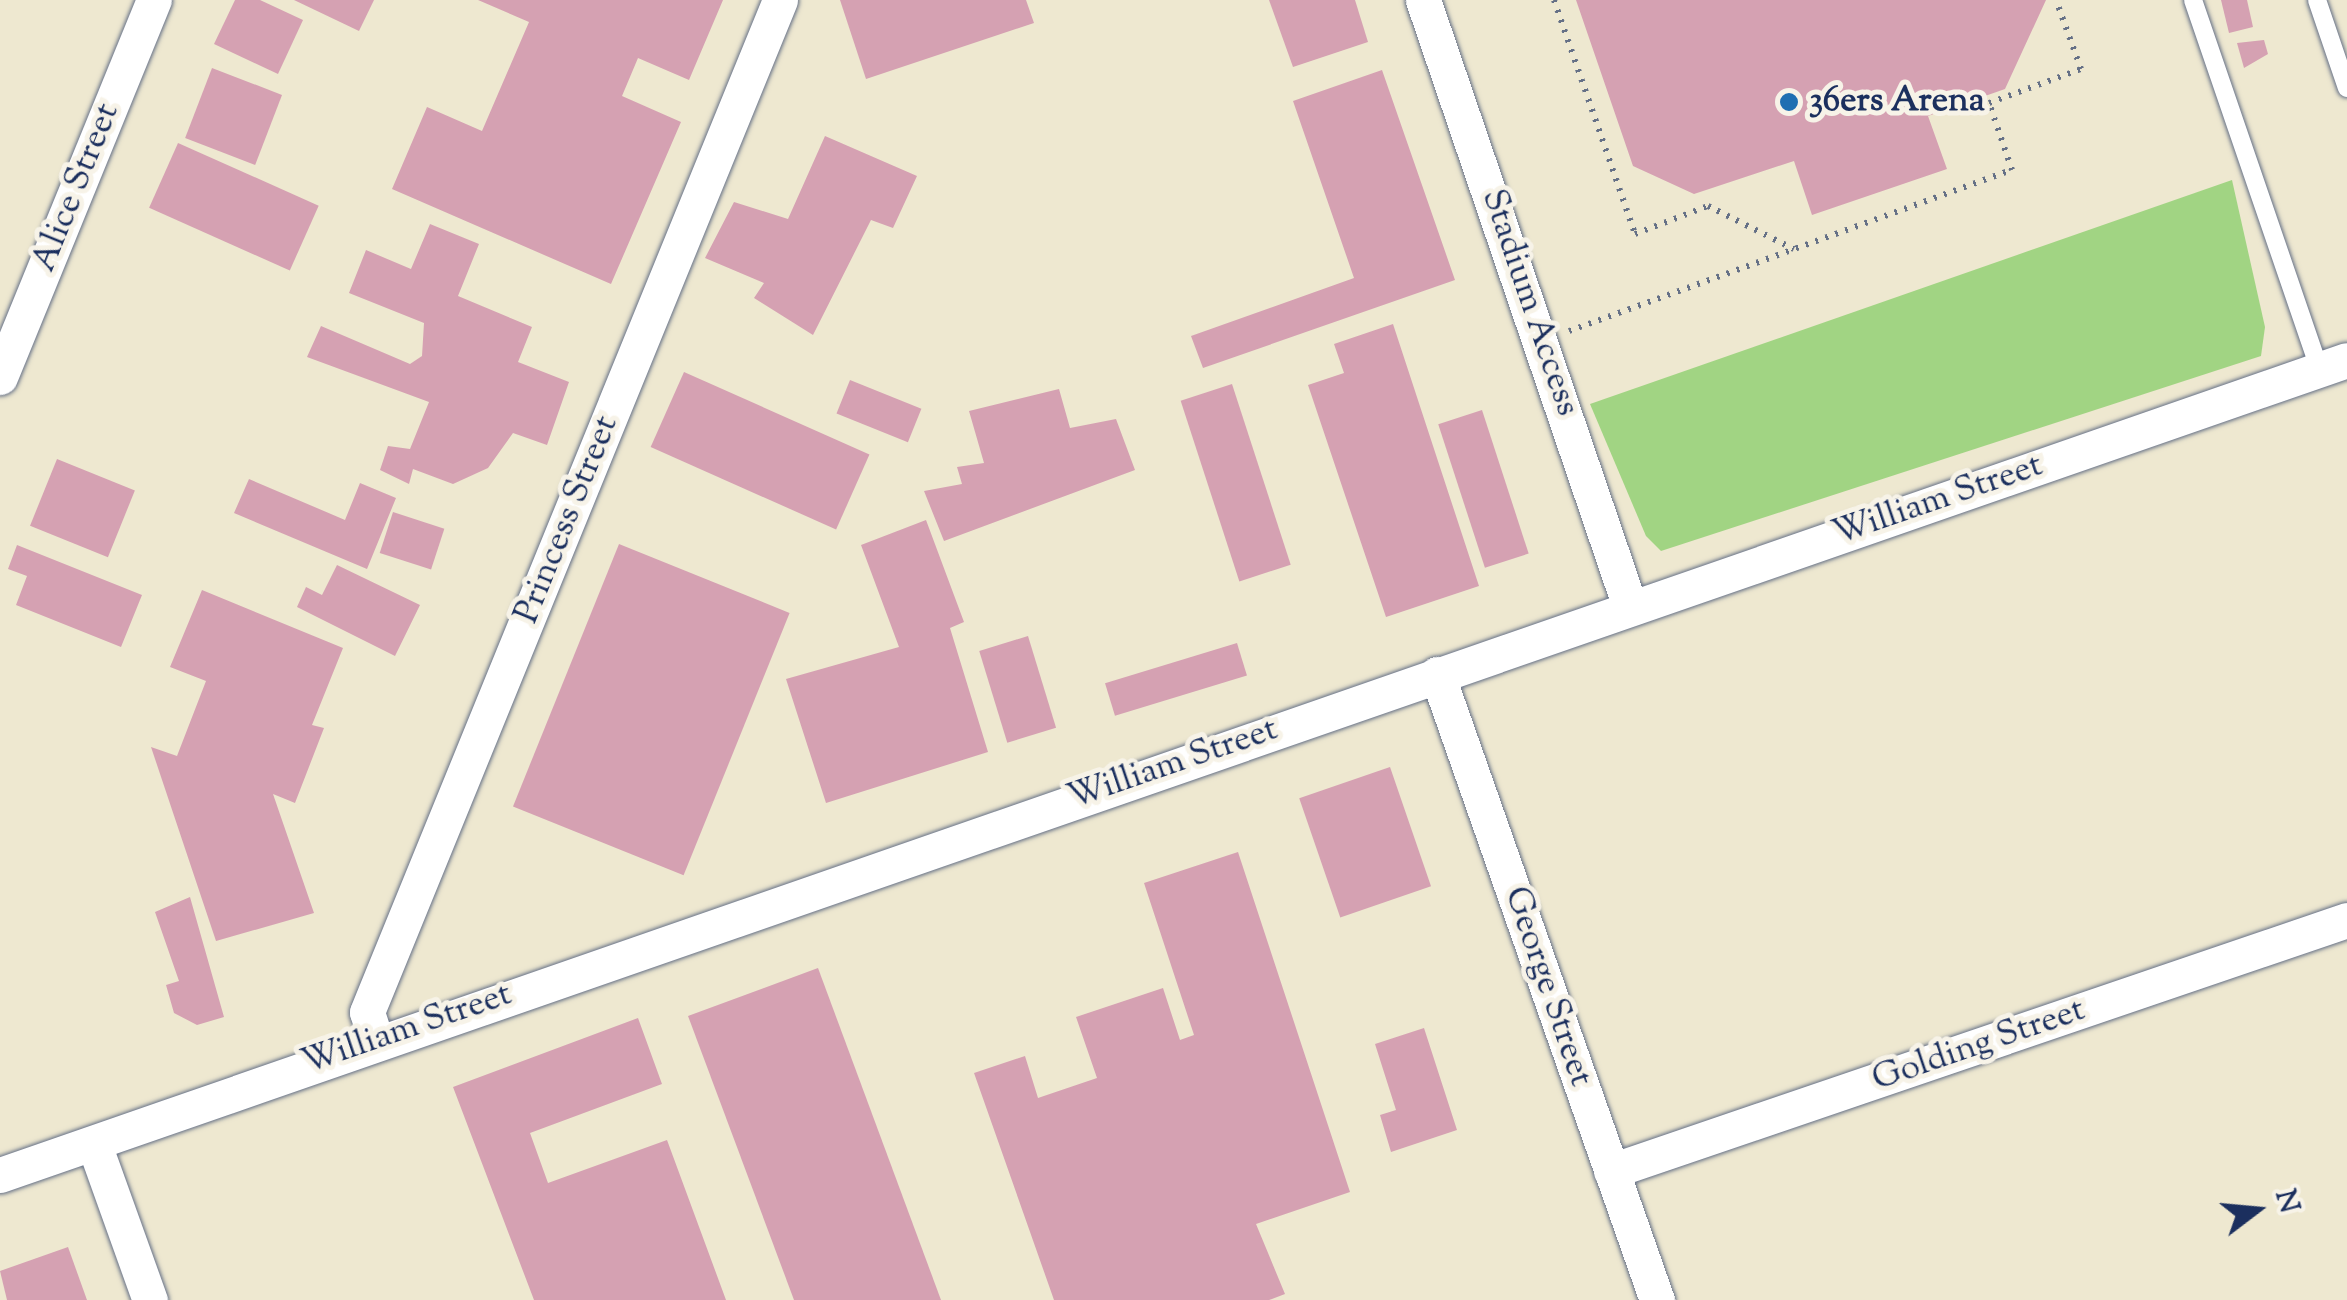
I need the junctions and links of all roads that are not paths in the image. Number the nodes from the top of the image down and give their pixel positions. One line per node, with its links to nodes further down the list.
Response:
1 (154, 0): 10 (street, Alice Street)
2 (780, 0): 14 (street, Princess Street)
3 (1424, 0): 11 (street, Stadium Access)
4 (2192, 0): 9 (lane)
5 (2317, 0): 7 (lane)
6 (2347, 22): 7 (lane)
7 (2327, 28): 8 (lane)
8 (2347, 88)
9 (2333, 365): 11 (street, William Street)
10 (0, 376)
11 (1630, 607): 12 (street, William Street)
12 (1437, 674): 14 (street, William Street); 17 (street, George Street)
13 (2347, 920): 17 (street, Golding Street)
14 (376, 1040): 15 (street, William Street)
15 (94, 1144): 16 (street, William Street); 18 (street)
16 (2, 1167)
17 (1611, 1172): 19 (street, George Street)
18 (150, 1300)
19 (1657, 1300)

